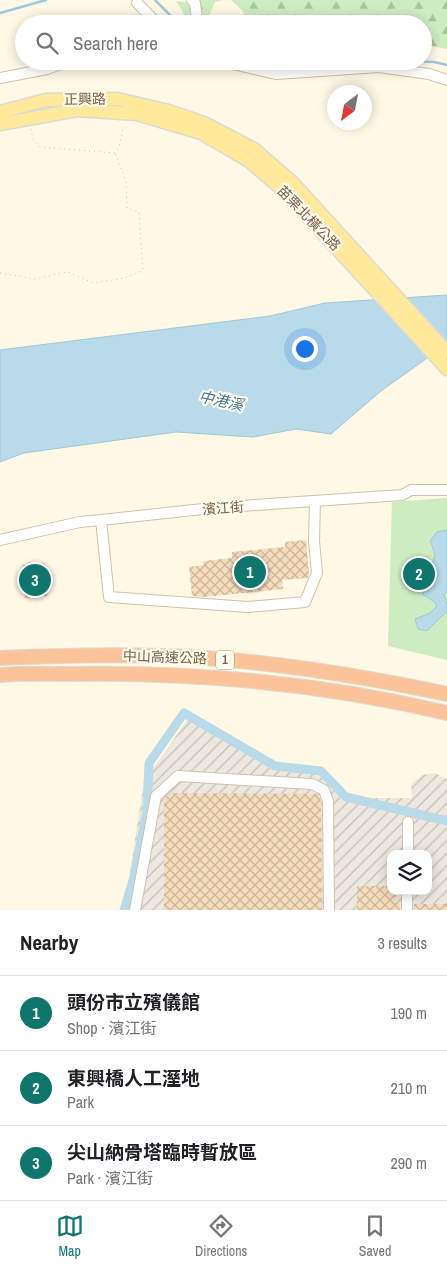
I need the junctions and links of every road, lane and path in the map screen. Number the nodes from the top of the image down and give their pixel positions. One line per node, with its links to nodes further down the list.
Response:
1 (192, 0): 4 (street)
2 (137, 3): 3 (street)
3 (149, 15)
4 (194, 15)
5 (42, 70): 9 (street)
6 (259, 70): 7 (street)
7 (328, 70)
8 (404, 70): 10 (street)
9 (0, 78)
10 (447, 80)
11 (169, 111): 12 (main road, 正興路); 19 (main road, 苗栗北橫公路)
12 (0, 112)
13 (137, 114): 14 (main road, 正興路); 20 (main road, 苗栗北橫公路)
14 (29, 118): 15 (main road, 正興路); 17 (path)
15 (0, 124)
16 (123, 129): 17 (path)
17 (115, 153): 18 (path)
18 (0, 274)
19 (447, 352)
20 (447, 369)
21 (447, 490): 22 (street, 濱江街)
22 (315, 502): 23 (street, 濱江街); 23 (street)
23 (101, 520): 24 (street, 濱江街)
24 (0, 540)
25 (0, 658): 27 (highway, 中山高速公路 / 1)
26 (0, 675): 28 (highway, 中山高速公路 / 1)
27 (447, 694)
28 (447, 713)
29 (408, 822): 30 (street)
30 (408, 850)
31 (407, 895): 34 (street)
32 (135, 910): 33 (street)
33 (329, 910)
34 (407, 910)

